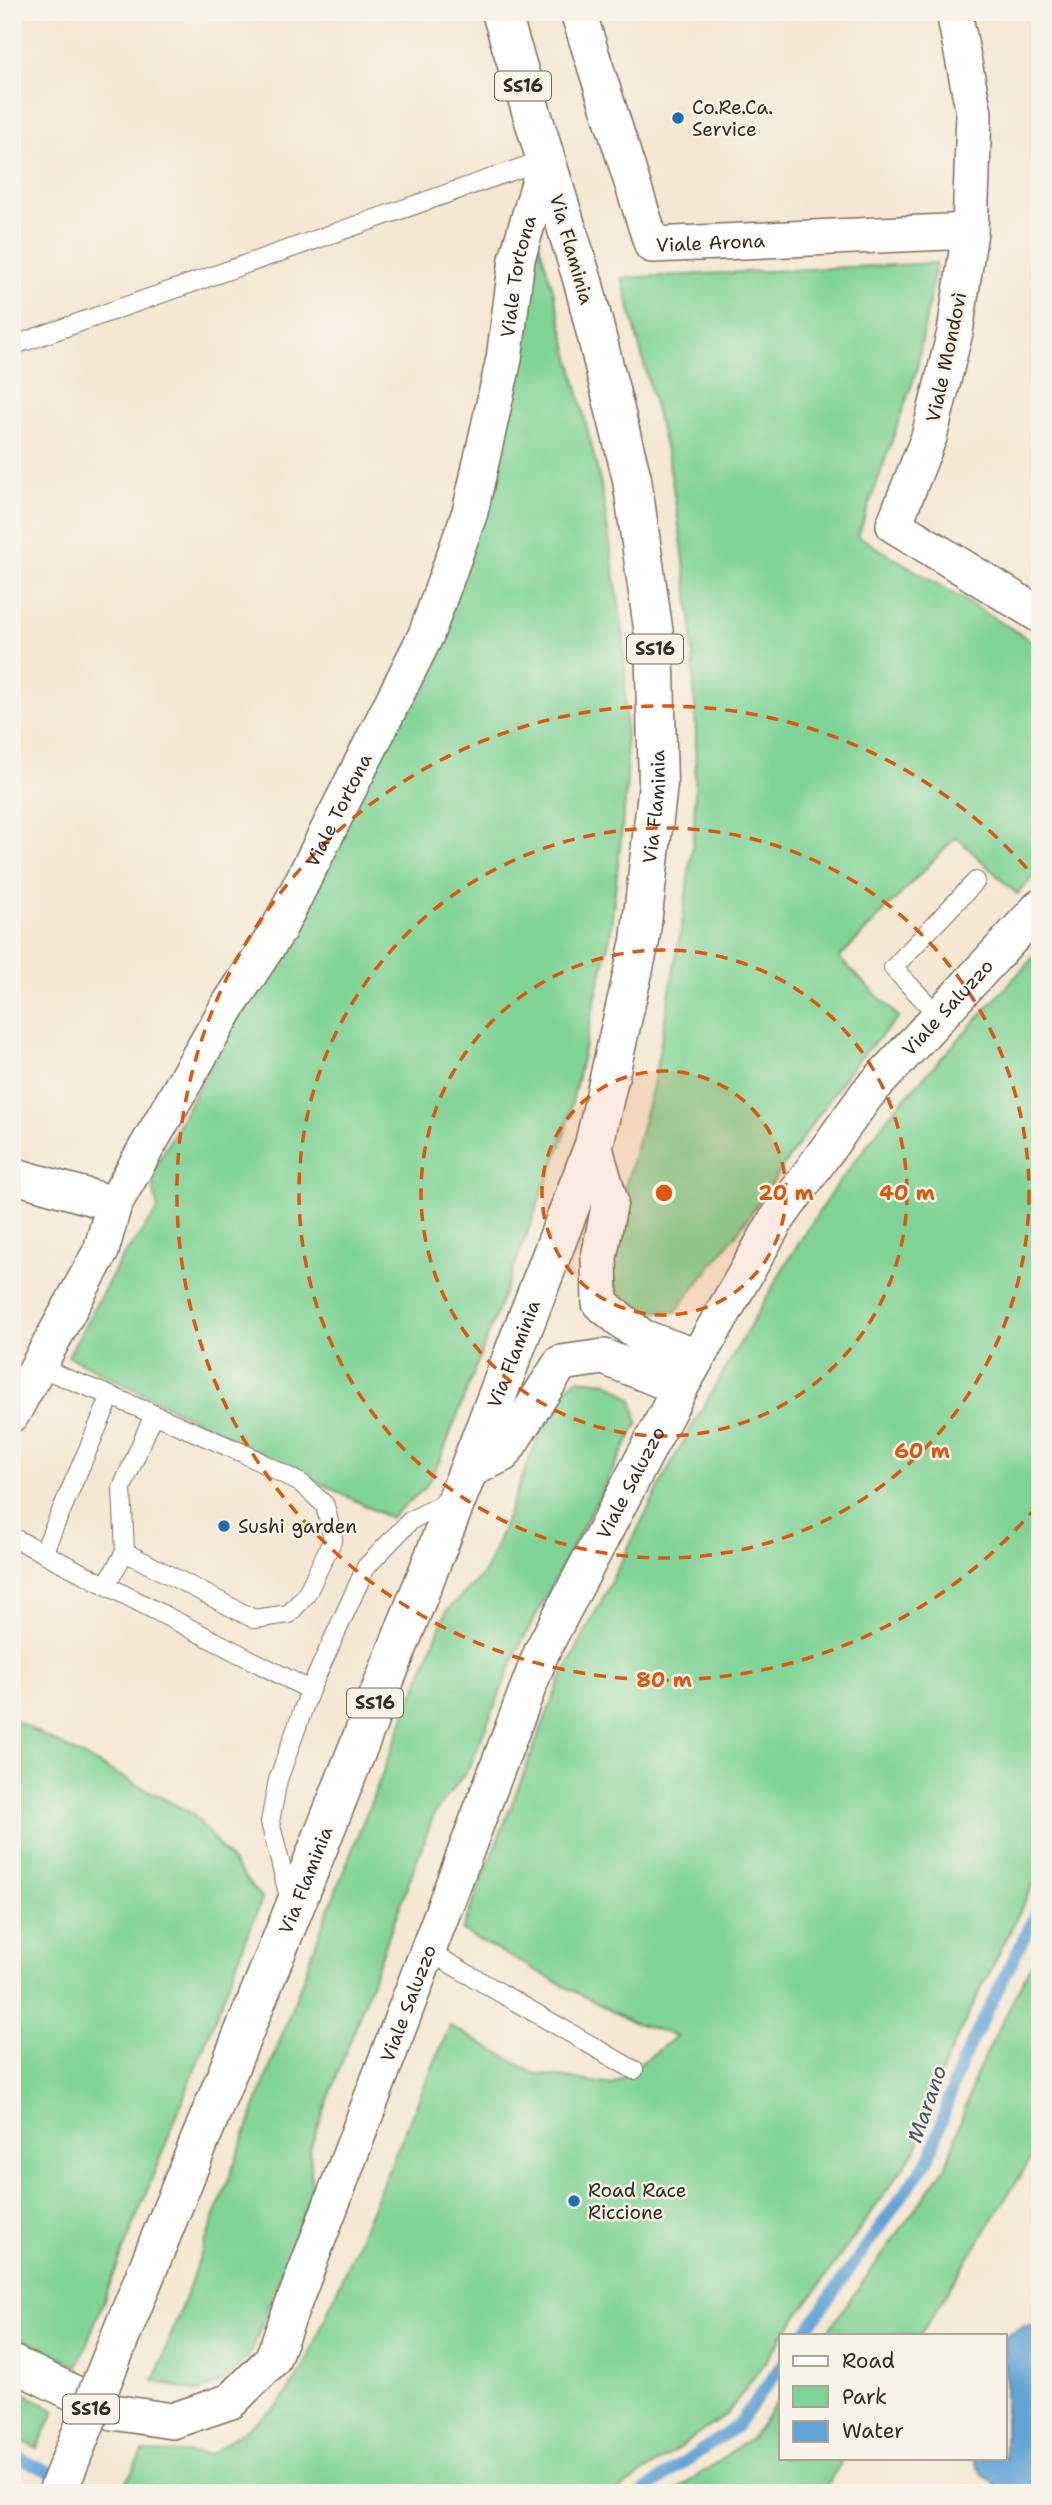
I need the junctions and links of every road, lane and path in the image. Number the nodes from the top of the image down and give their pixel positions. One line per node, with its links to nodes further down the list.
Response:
1 (501, 12): 4 (main road, Via Flaminia / SS16)
2 (578, 12): 5 (street, Viale Arona)
3 (954, 12): 5 (street, Viale Mondovì)
4 (546, 159): 6 (lane); 11 (main road, Via Flaminia / SS16); 13 (street, Viale Tortona)
5 (970, 231): 7 (street, Viale Mondovì)
6 (12, 346)
7 (1040, 615)
8 (976, 881): 10 (lane)
9 (1040, 907): 10 (street, Viale Saluzzo)
10 (939, 1016): 14 (street, Viale Saluzzo)
11 (594, 1145): 14 (street); 20 (main road, Via Flaminia / SS16)
12 (12, 1175): 13 (street)
13 (114, 1203): 15 (street, Viale Tortona)
14 (697, 1357): 16 (street, Viale Saluzzo)
15 (27, 1373): 17 (lane); 18 (street, Viale Tortona)
16 (680, 1388): 20 (street); 27 (street, Viale Saluzzo)
17 (111, 1396): 19 (lane); 23 (lane)
18 (12, 1414)
19 (154, 1414): 22 (lane); 22 (lane)
20 (463, 1483): 25 (lane); 26 (main road, Via Flaminia / SS16)
21 (12, 1537): 23 (lane)
22 (125, 1552): 24 (lane)
23 (50, 1561): 24 (lane)
24 (112, 1593): 25 (lane)
25 (310, 1690): 26 (lane)
26 (293, 1911): 30 (main road, Via Flaminia / SS16, bridge)
27 (428, 1951): 28 (lane); 29 (street, Viale Saluzzo)
28 (634, 2070)
29 (12, 2363)
30 (57, 2493)

